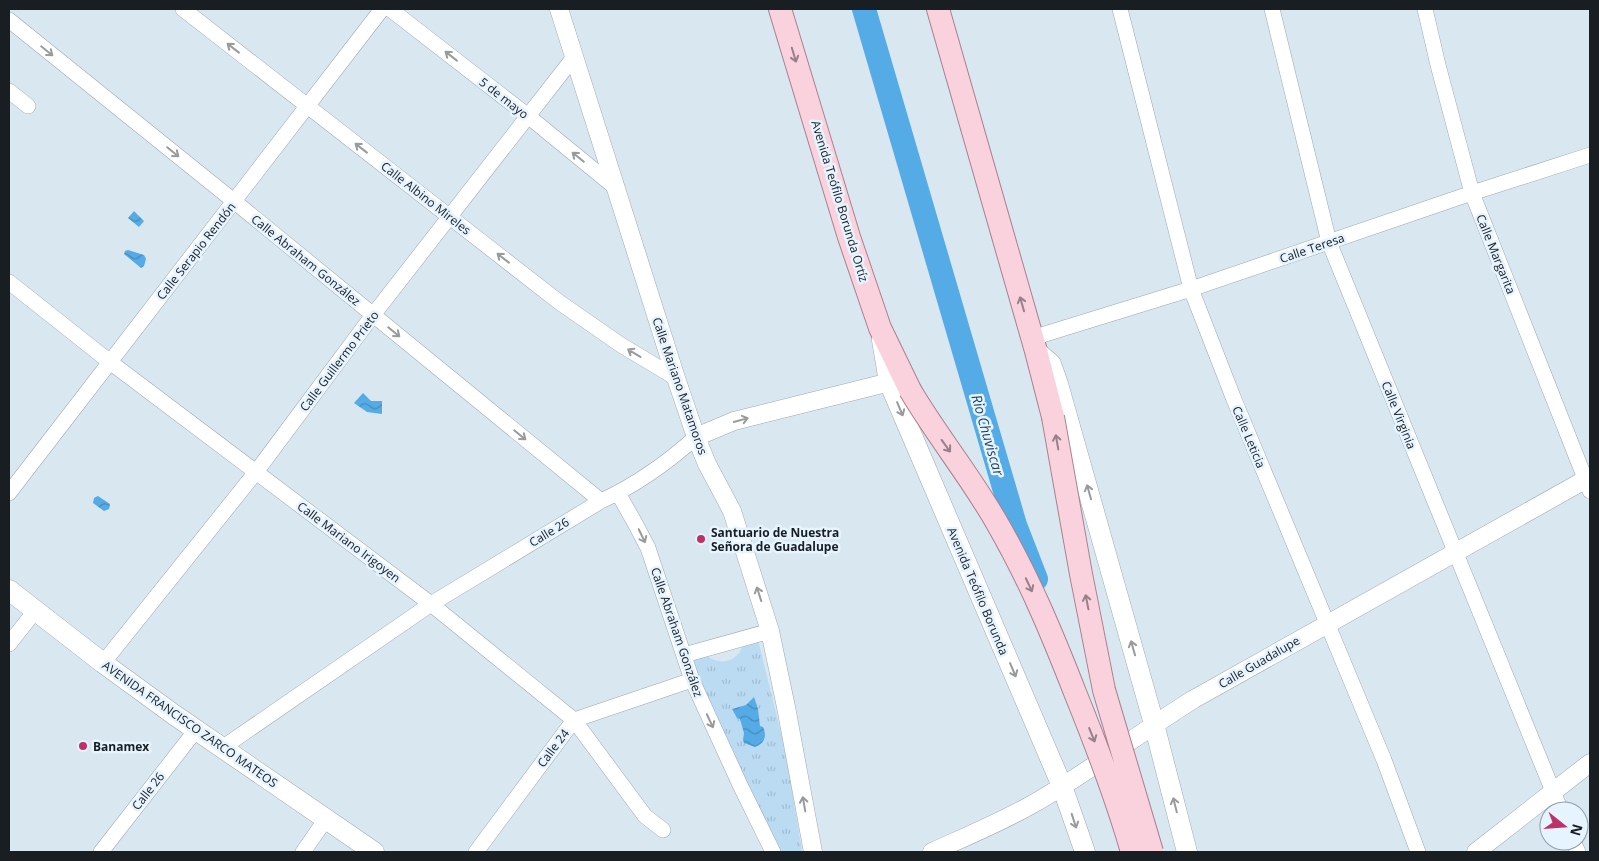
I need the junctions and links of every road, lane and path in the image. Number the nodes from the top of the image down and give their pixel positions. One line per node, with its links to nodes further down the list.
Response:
1 (183, 9): 15 (street, Calle Albino Mireles, one-way to 1)
2 (382, 9): 15 (street, Calle Serapio Rendón)
3 (390, 9): 16 (street, 5 de mayo, one-way to 3)
4 (559, 9): 12 (street, Calle Mariano Matamoros)
5 (780, 9): 30 (main road, Avenida Teófilo Borunda Ortíz, one-way to 30)
6 (938, 9): 18 (main road)
7 (947, 9): 18 (street)
8 (1120, 9): 25 (street, Calle Leticia)
9 (1272, 9): 23 (street, Calle Virginia)
10 (1425, 9): 20 (street, Calle Margarita)
11 (9, 20): 21 (street, Calle Abraham González, one-way to 21)
12 (574, 58): 16 (street, Calle Guillermo Prieto); 19 (street, Calle Mariano Matamoros)
13 (9, 91): 14 (street)
14 (28, 106)
15 (308, 106): 21 (street, Calle Serapio Rendón); 22 (street, Calle Albino Mireles, one-way to 15)
16 (528, 116): 19 (street, 5 de mayo, one-way to 16); 22 (street, Calle Guillermo Prieto)
17 (1590, 155): 20 (street, Calle Teresa)
18 (981, 161): 27 (main road, one-way to 18)
19 (616, 188): 29 (street, Calle Mariano Matamoros)
20 (1472, 193): 23 (street, Calle Teresa); 33 (street, Calle Margarita)
21 (235, 202): 26 (street, Calle Abraham González); 28 (street, Calle Serapio Rendón)
22 (450, 218): 26 (street, Calle Guillermo Prieto); 29 (street, Calle Albino Mireles, one-way to 22)
23 (1329, 242): 25 (street, Calle Teresa); 37 (street, Calle Virginia)
24 (9, 282): 28 (street, Calle Mariano Irigoyen)
25 (1191, 289): 27 (street, Calle Teresa); 41 (street, Calle Leticia)
26 (373, 315): 32 (street, Calle Guillermo Prieto); 36 (street, Calle Abraham González, one-way to 36)
27 (1034, 344): 48 (main road, one-way to 27); 66 (main road, one-way to 27, bridge)
28 (110, 362): 32 (street, Calle Mariano Irigoyen); 34 (street, Calle Serapio Rendón)
29 (676, 378): 31 (street, Calle Mariano Matamoros)
30 (901, 384): 31 (street, Calle 26, one-way to 30); 52 (main road, Avenida Teófilo Borunda, one-way to 52); 65 (main road, Avenida Teófilo Borunda Ortíz, one-way to 65, bridge)
31 (696, 437): 35 (street, Calle 26); 42 (street, Calle Mariano Matamoros, one-way to 31)
32 (256, 472): 39 (street, Calle Mariano Irigoyen); 45 (street, Calle Guillermo Prieto)
33 (1589, 482): 37 (street, Calle Guadalupe)
34 (9, 493)
35 (618, 494): 36 (street, Calle 26); 44 (street, Calle Abraham González, one-way to 44)
36 (601, 501): 39 (street, Calle 26)
37 (1455, 552): 41 (street, Calle Guadalupe); 53 (street, Calle Virginia)
38 (9, 590): 40 (main road, AVENIDA FRANCISCO ZARCO MATEOS)
39 (431, 604): 47 (street, Calle Mariano Irigoyen); 50 (street, Calle 26)
40 (35, 611): 43 (street); 45 (main road, AVENIDA FRANCISCO ZARCO MATEOS)
41 (1327, 624): 48 (street, Calle Guadalupe); 68 (street, Calle Leticia)
42 (770, 630): 44 (street); 62 (street, Calle Mariano Matamoros, one-way to 42)
43 (9, 644)
44 (684, 655): 46 (street, Calle Abraham González)
45 (103, 663): 49 (main road, AVENIDA FRANCISCO ZARCO MATEOS)
46 (692, 680): 47 (street, Calle 24); 61 (street, Calle Abraham González, one-way to 61)
47 (574, 720): 56 (street, Calle Mariano Irigoyen); 60 (street, Calle 24)
48 (1154, 724): 52 (street, Calle Guadalupe, bridge); 67 (main road, one-way to 48)
49 (196, 730): 50 (main road, AVENIDA FRANCISCO ZARCO MATEOS); 57 (street, Calle 26)
50 (222, 748): 55 (main road, AVENIDA FRANCISCO ZARCO MATEOS)
51 (1590, 763): 53 (street)
52 (1062, 786): 63 (street, Calle Guadalupe); 64 (main road, Avenida Teófilo Borunda, one-way to 64)
53 (1553, 791): 54 (street, Calle Virginia); 69 (street)
54 (1557, 801)
55 (326, 819): 58 (street); 59 (main road, AVENIDA FRANCISCO ZARCO MATEOS)
56 (663, 830)
57 (101, 852)
58 (303, 852)
59 (374, 852)
60 (476, 852)
61 (773, 852)
62 (813, 852)
63 (932, 852)
64 (1085, 852)
65 (1132, 852)
66 (1152, 852)
67 (1187, 852)
68 (1418, 852)
69 (1476, 852)

